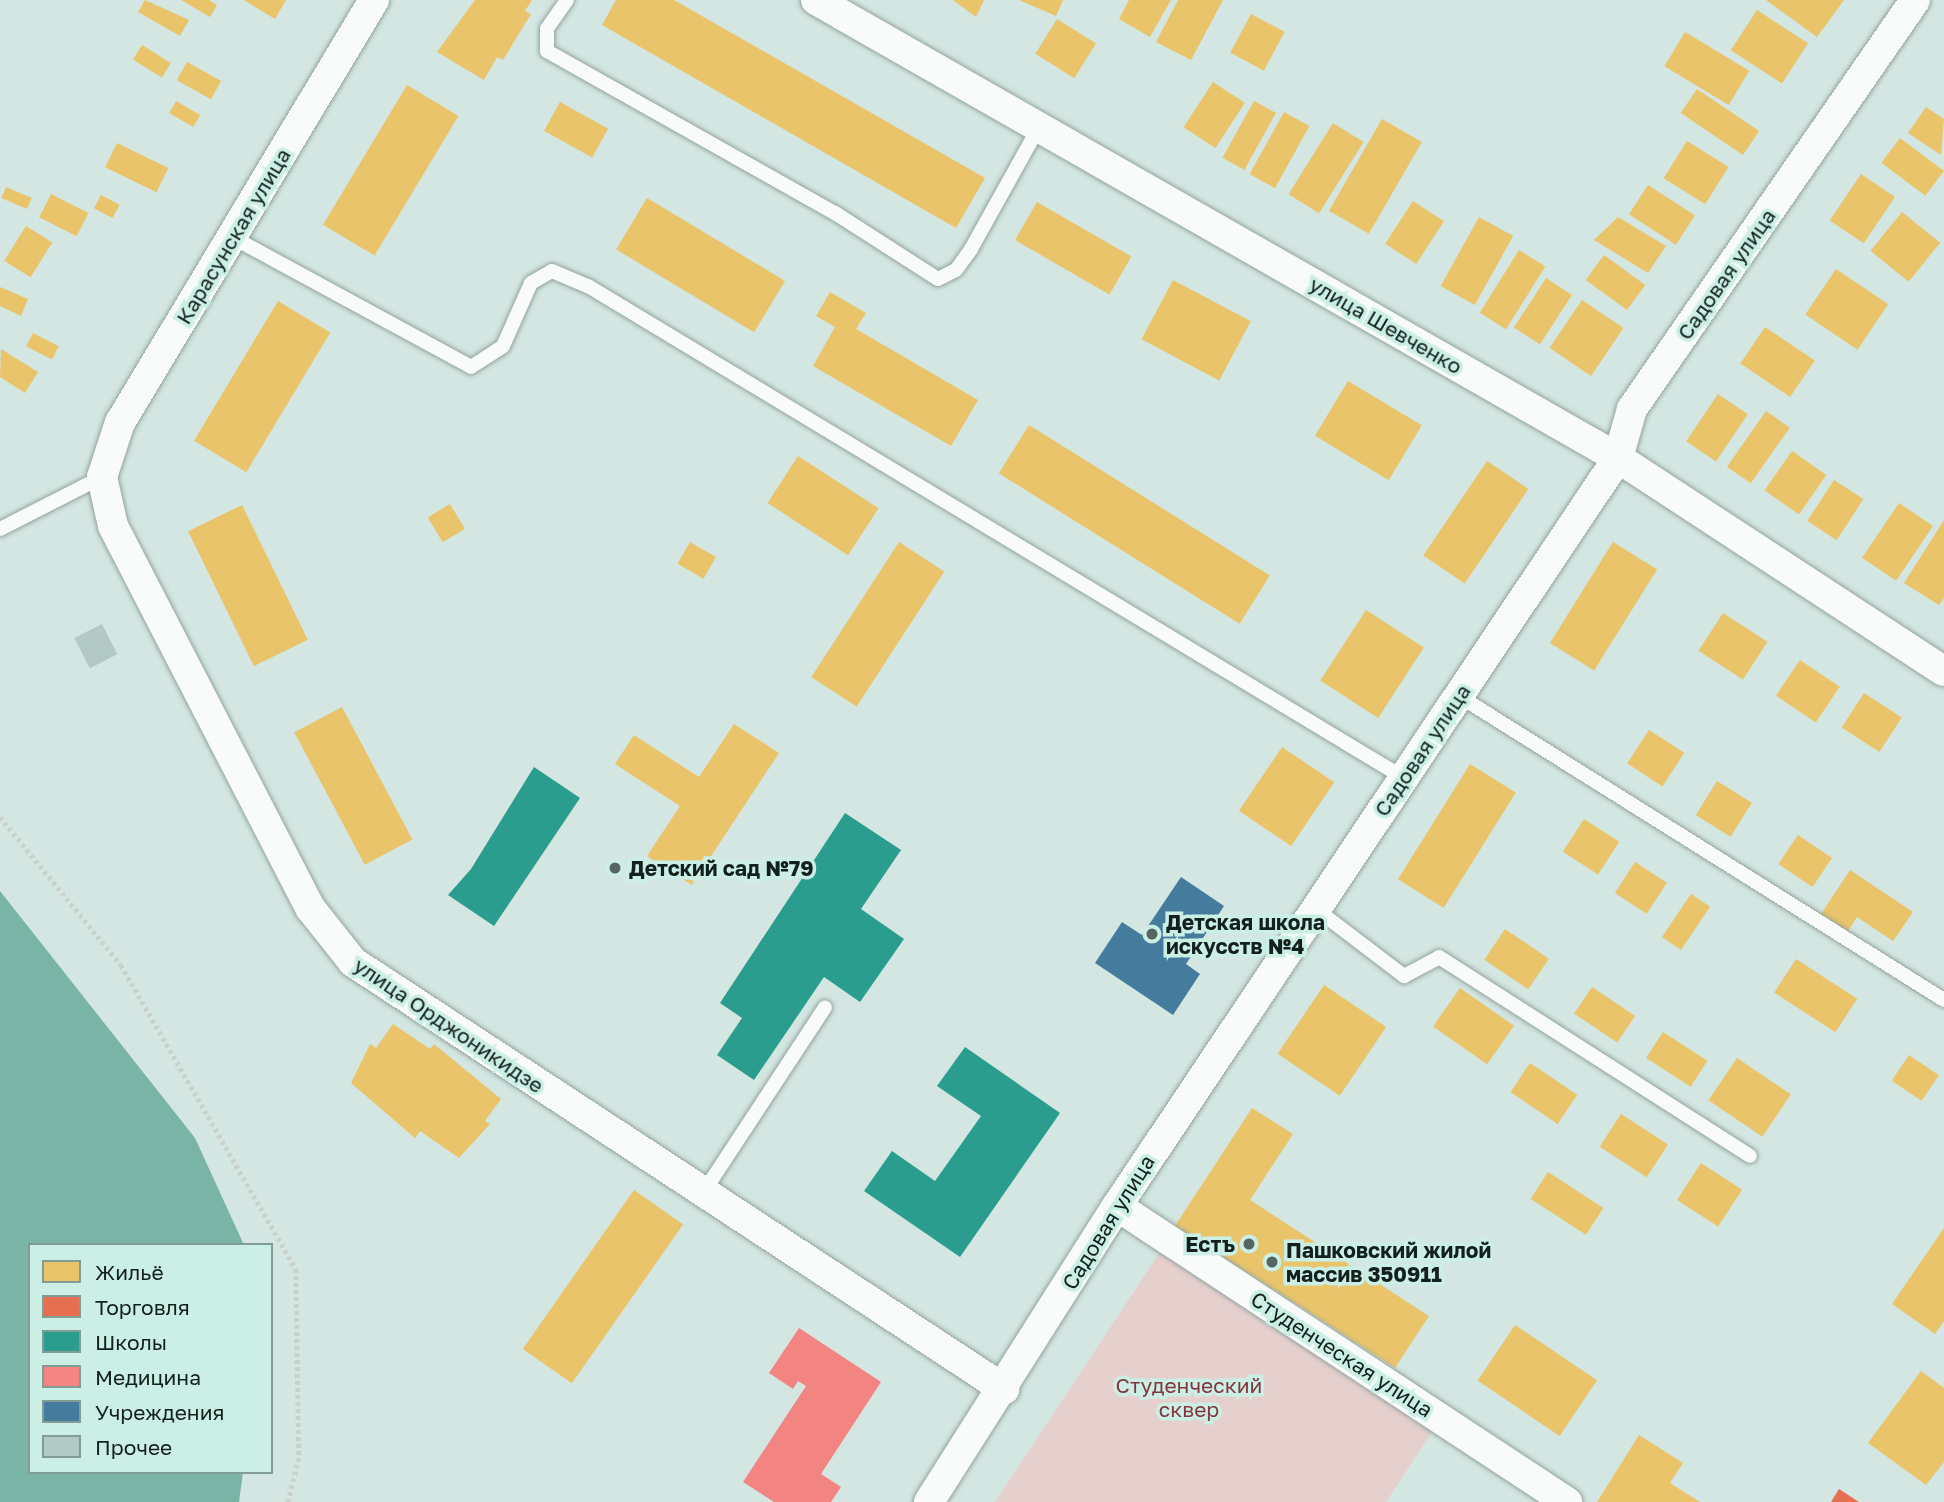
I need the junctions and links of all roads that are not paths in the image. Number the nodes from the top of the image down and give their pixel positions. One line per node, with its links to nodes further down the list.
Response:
1 (374, 0): 6 (street, Карасунская улица)
2 (567, 0): 5 (lane)
3 (816, 0): 5 (street, улица Шевченко)
4 (1915, 0): 7 (street, Садовая улица)
5 (1039, 127): 7 (street, улица Шевченко)
6 (232, 237): 8 (street, Карасунская улица); 12 (lane)
7 (1618, 458): 10 (street, улица Шевченко); 11 (street, Садовая улица)
8 (102, 477): 9 (lane); 17 (street, улица Орджоникидзе)
9 (0, 530)
10 (1944, 671)
11 (1459, 696): 12 (street, Садовая улица); 14 (lane)
12 (1404, 778): 13 (street, Садовая улица)
13 (1316, 909): 16 (lane); 18 (street, Садовая улица)
14 (1944, 1000)
15 (825, 1007): 17 (lane)
16 (1750, 1156)
17 (703, 1194): 19 (street, улица Орджоникидзе)
18 (1117, 1206): 19 (street, Садовая улица); 21 (street, Студенческая улица)
19 (1004, 1389): 20 (street, Садовая улица)
20 (929, 1502)
21 (1567, 1502)

